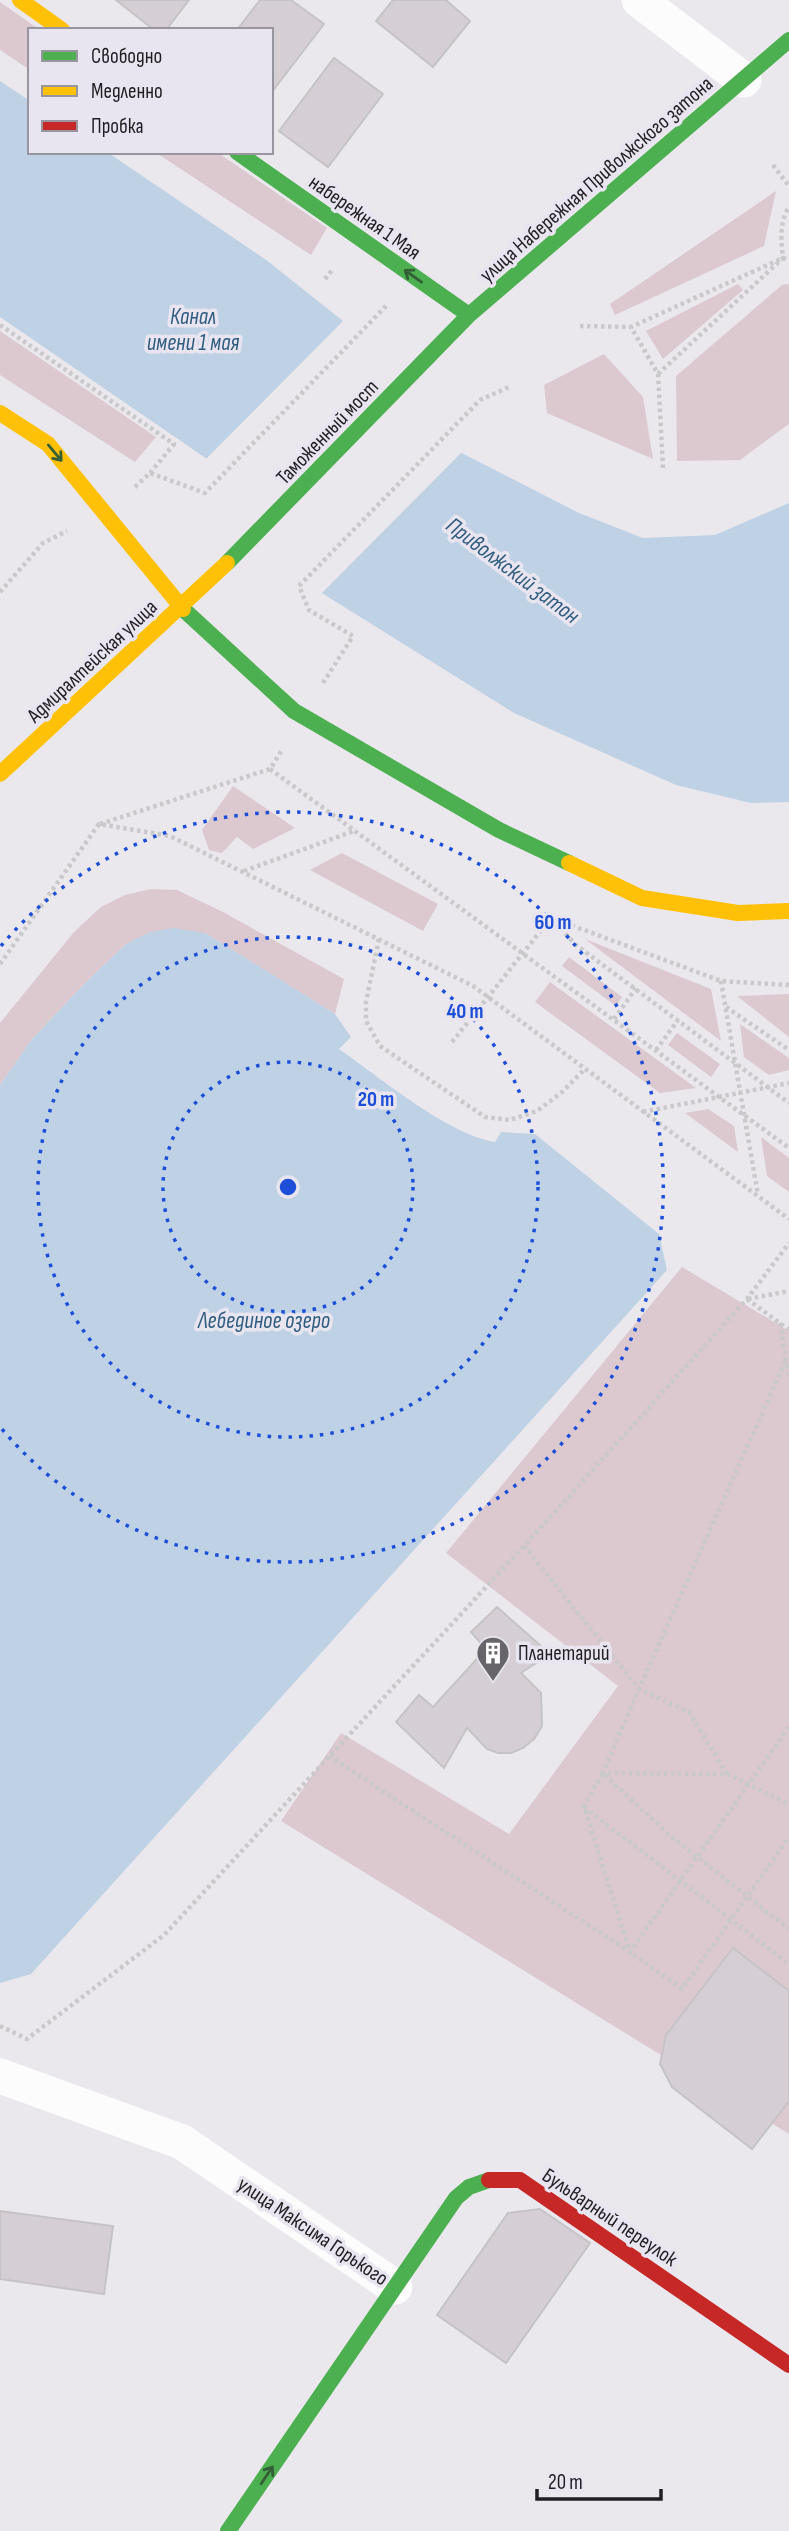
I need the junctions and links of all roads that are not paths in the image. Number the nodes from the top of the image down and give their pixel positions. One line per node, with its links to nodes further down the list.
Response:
1 (20, 0): 3 (main road)
2 (639, 0): 5 (street)
3 (59, 28)
4 (789, 40): 5 (main road, улица Набережная Приволжского затона)
5 (744, 80): 7 (main road, улица Набережная Приволжского затона)
6 (240, 154): 7 (main road, набережная 1 Мая, one-way to 6)
7 (469, 315): 8 (main road, улица Набережная Приволжского затона)
8 (433, 353): 10 (main road, Таможенный мост)
9 (0, 413): 10 (main road, one-way to 10)
10 (181, 607): 11 (main road, Адмиралтейская улица); 12 (main road)
11 (0, 774)
12 (789, 911)
13 (0, 2076): 14 (street, улица Максима Горького)
14 (395, 2287): 15 (main road, Бульварный переулок); 16 (main road, улица Максима Горького, one-way to 14)
15 (789, 2365)
16 (228, 2531)

